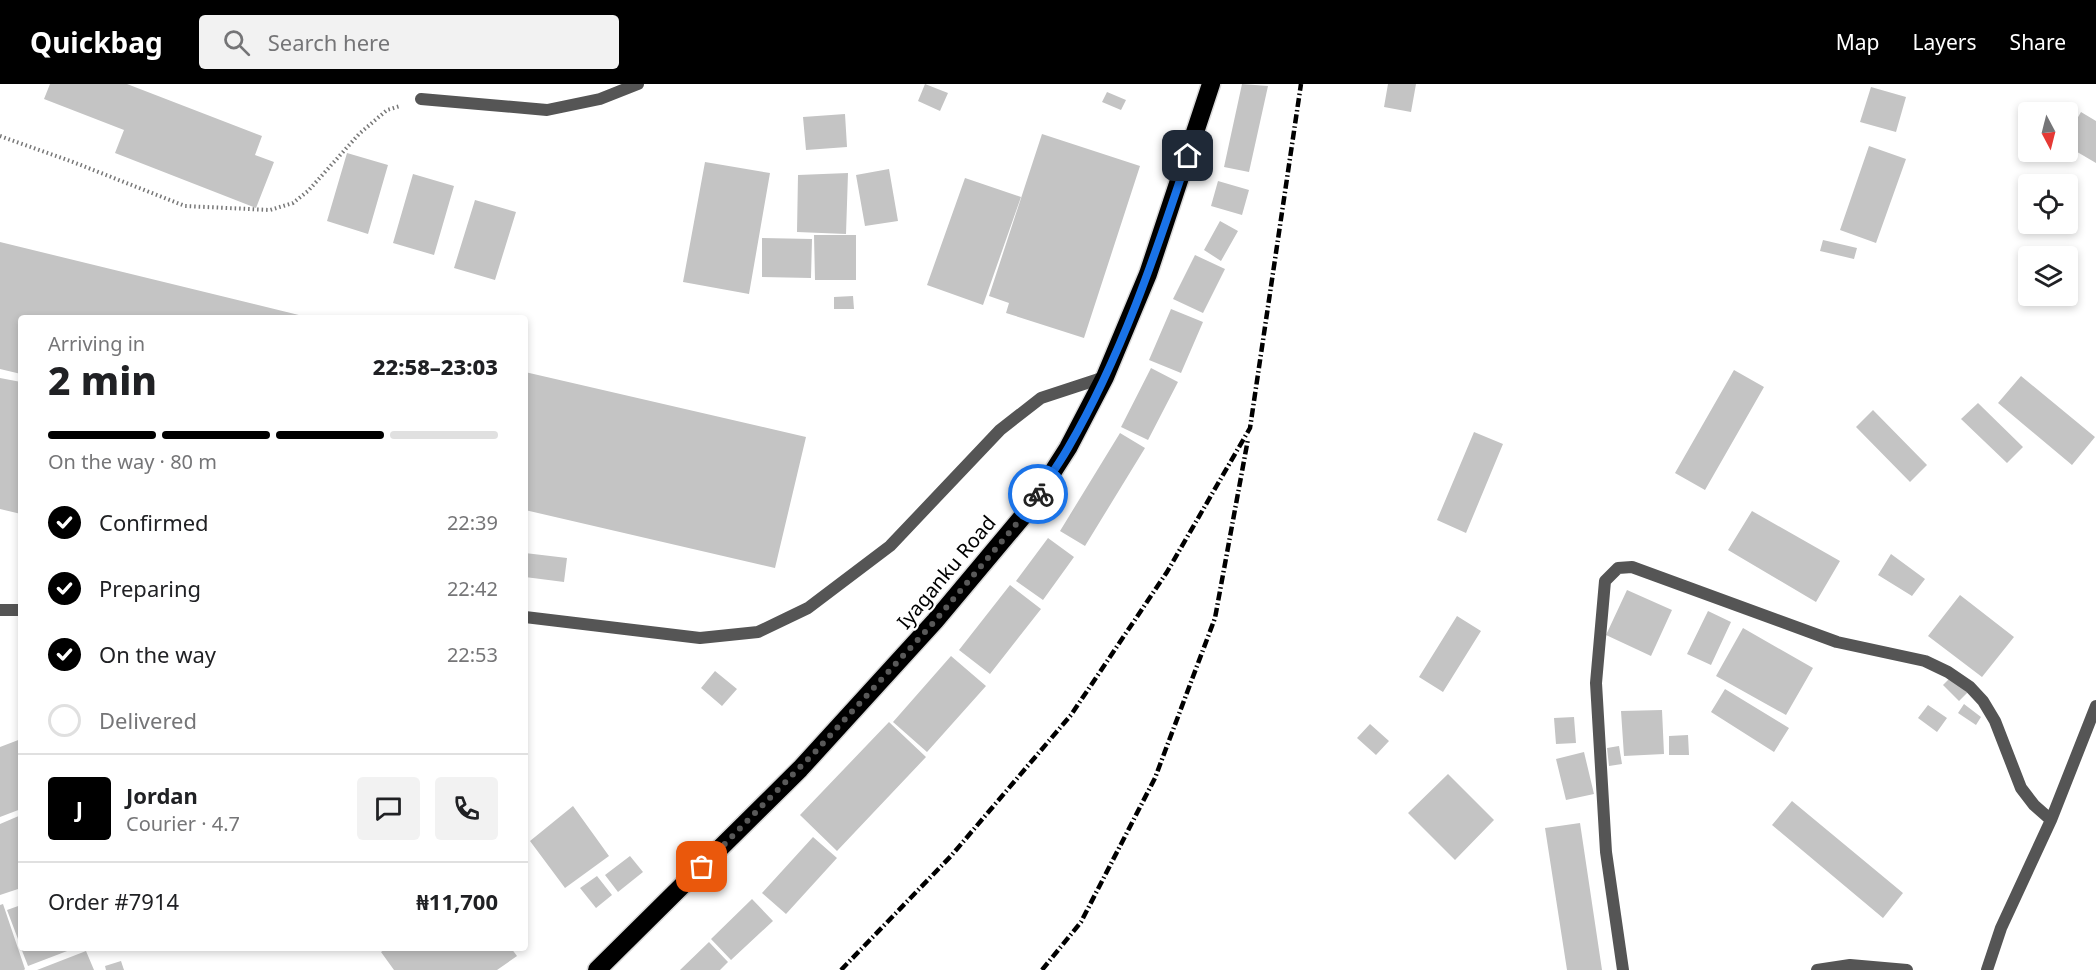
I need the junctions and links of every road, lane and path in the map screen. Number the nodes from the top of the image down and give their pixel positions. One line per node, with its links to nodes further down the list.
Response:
1 (638, 84): 3 (street)
2 (1211, 84): 5 (highway, Iyaganku Road)
3 (421, 99): 4 (path)
4 (0, 136)
5 (1105, 377): 8 (street); 11 (highway, Iyaganku Road)
6 (0, 610): 7 (street)
7 (18, 610)
8 (528, 617)
9 (2096, 706): 10 (street)
10 (2051, 820): 12 (street); 15 (street)
11 (597, 970)
12 (1623, 970)
13 (1817, 970): 14 (street)
14 (1907, 970)
15 (1987, 970)

